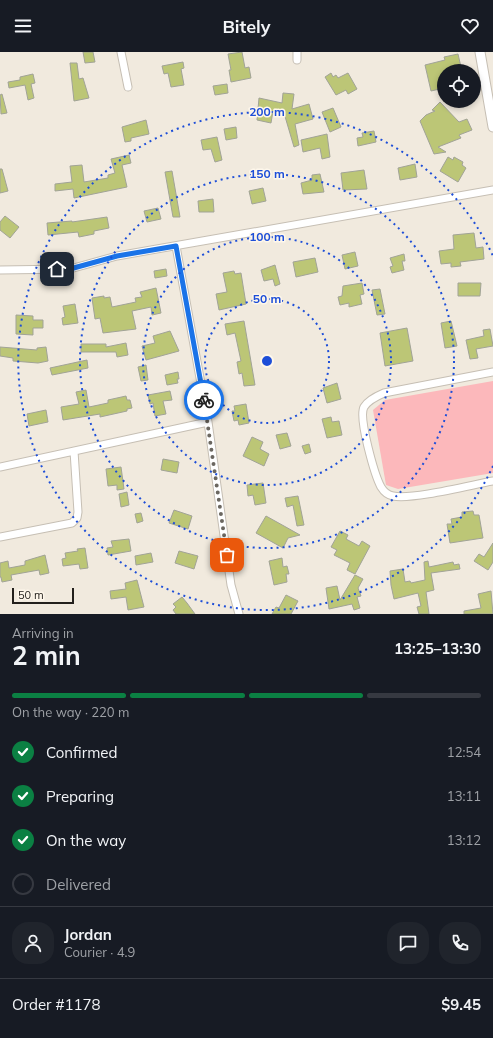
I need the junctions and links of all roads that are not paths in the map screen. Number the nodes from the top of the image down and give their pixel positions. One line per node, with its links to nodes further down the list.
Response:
1 (122, 52): 5 (street)
2 (297, 52): 4 (street)
3 (480, 52): 6 (street)
4 (297, 60)
5 (128, 87)
6 (492, 121)
7 (493, 190): 8 (street)
8 (176, 246): 9 (street); 11 (street)
9 (0, 270)
10 (493, 372): 14 (street)
11 (208, 422): 12 (street); 16 (street)
12 (74, 451): 13 (street); 15 (street)
13 (0, 467)
14 (493, 482)
15 (0, 537)
16 (239, 614)

